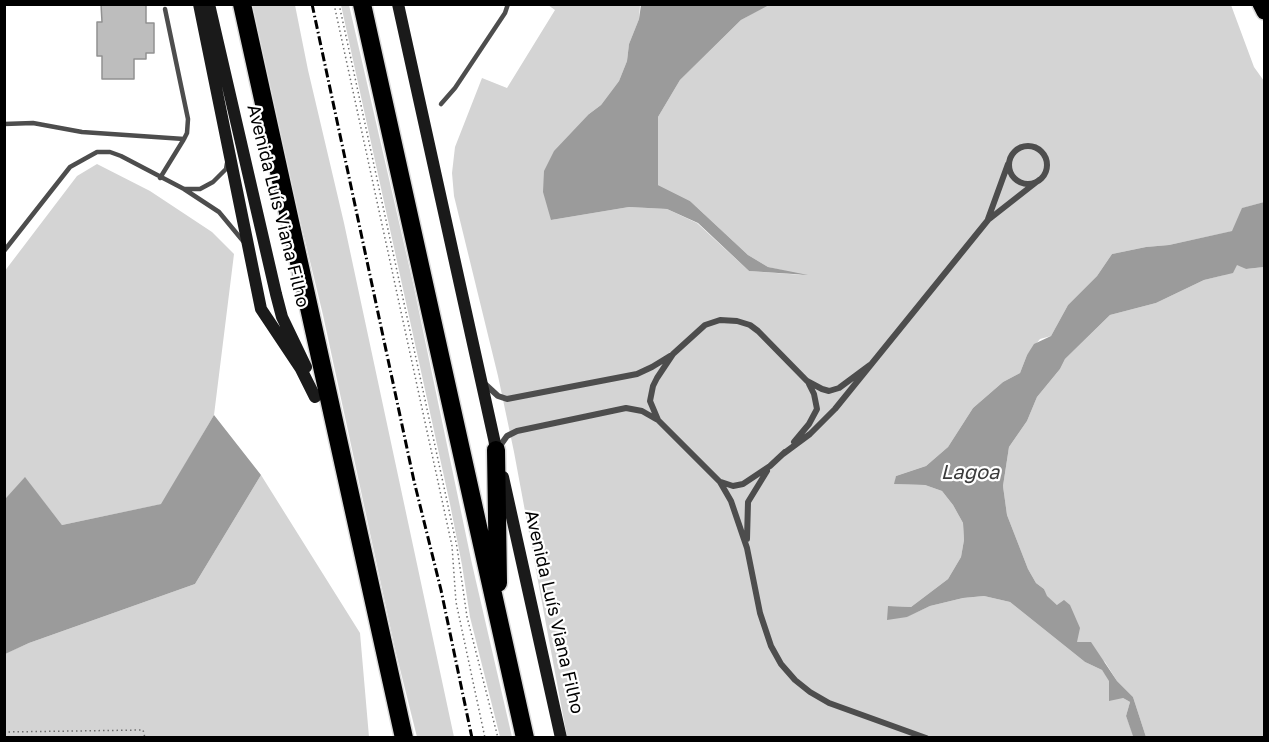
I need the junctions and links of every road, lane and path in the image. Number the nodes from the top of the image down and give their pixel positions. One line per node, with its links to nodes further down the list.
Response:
1 (199, 4): 15 (main road, Avenida Luís Viana Filho)
2 (209, 4): 27 (main road, Avenida Luís Viana Filho)
3 (242, 4): 33 (highway, Avenida Luís Viana Filho)
4 (334, 4): 39 (path)
5 (339, 4): 40 (path)
6 (362, 4): 35 (highway)
7 (398, 4): 25 (main road, Avenida Luís Viana Filho)
8 (508, 4): 12 (lane)
9 (1260, 4): 11 (main road)
10 (165, 9): 14 (lane)
11 (1264, 12)
12 (441, 104)
13 (4, 124): 14 (lane)
14 (184, 139): 17 (lane)
15 (229, 154): 19 (lane); 21 (main road, Avenida Luís Viana Filho)
16 (1009, 162): 18 (street); 18 (street); 20 (street)
17 (160, 178): 19 (lane); 22 (lane)
18 (1039, 180): 20 (street)
19 (184, 189): 21 (lane)
20 (988, 220): 24 (street)
21 (250, 250): 27 (main road, Avenida Luís Viana Filho)
22 (4, 251)
23 (673, 354): 25 (street); 26 (street); 28 (street)
24 (870, 365): 26 (street); 30 (street)
25 (482, 380): 29 (main road, Avenida Luís Viana Filho)
26 (807, 381): 30 (street)
27 (315, 397): 33 (highway)
28 (658, 420): 29 (street); 32 (street)
29 (496, 450): 35 (highway); 42 (main road, Avenida Luís Viana Filho)
30 (783, 454): 31 (street)
31 (770, 466): 32 (street); 34 (street)
32 (720, 482): 34 (street)
33 (358, 531): 38 (highway, Avenida Luís Viana Filho)
34 (747, 548): 43 (street)
35 (499, 620): 41 (highway)
36 (4, 732): 37 (path)
37 (145, 738)
38 (404, 738)
39 (485, 738)
40 (498, 738)
41 (525, 738)
42 (561, 738)
43 (926, 738)

